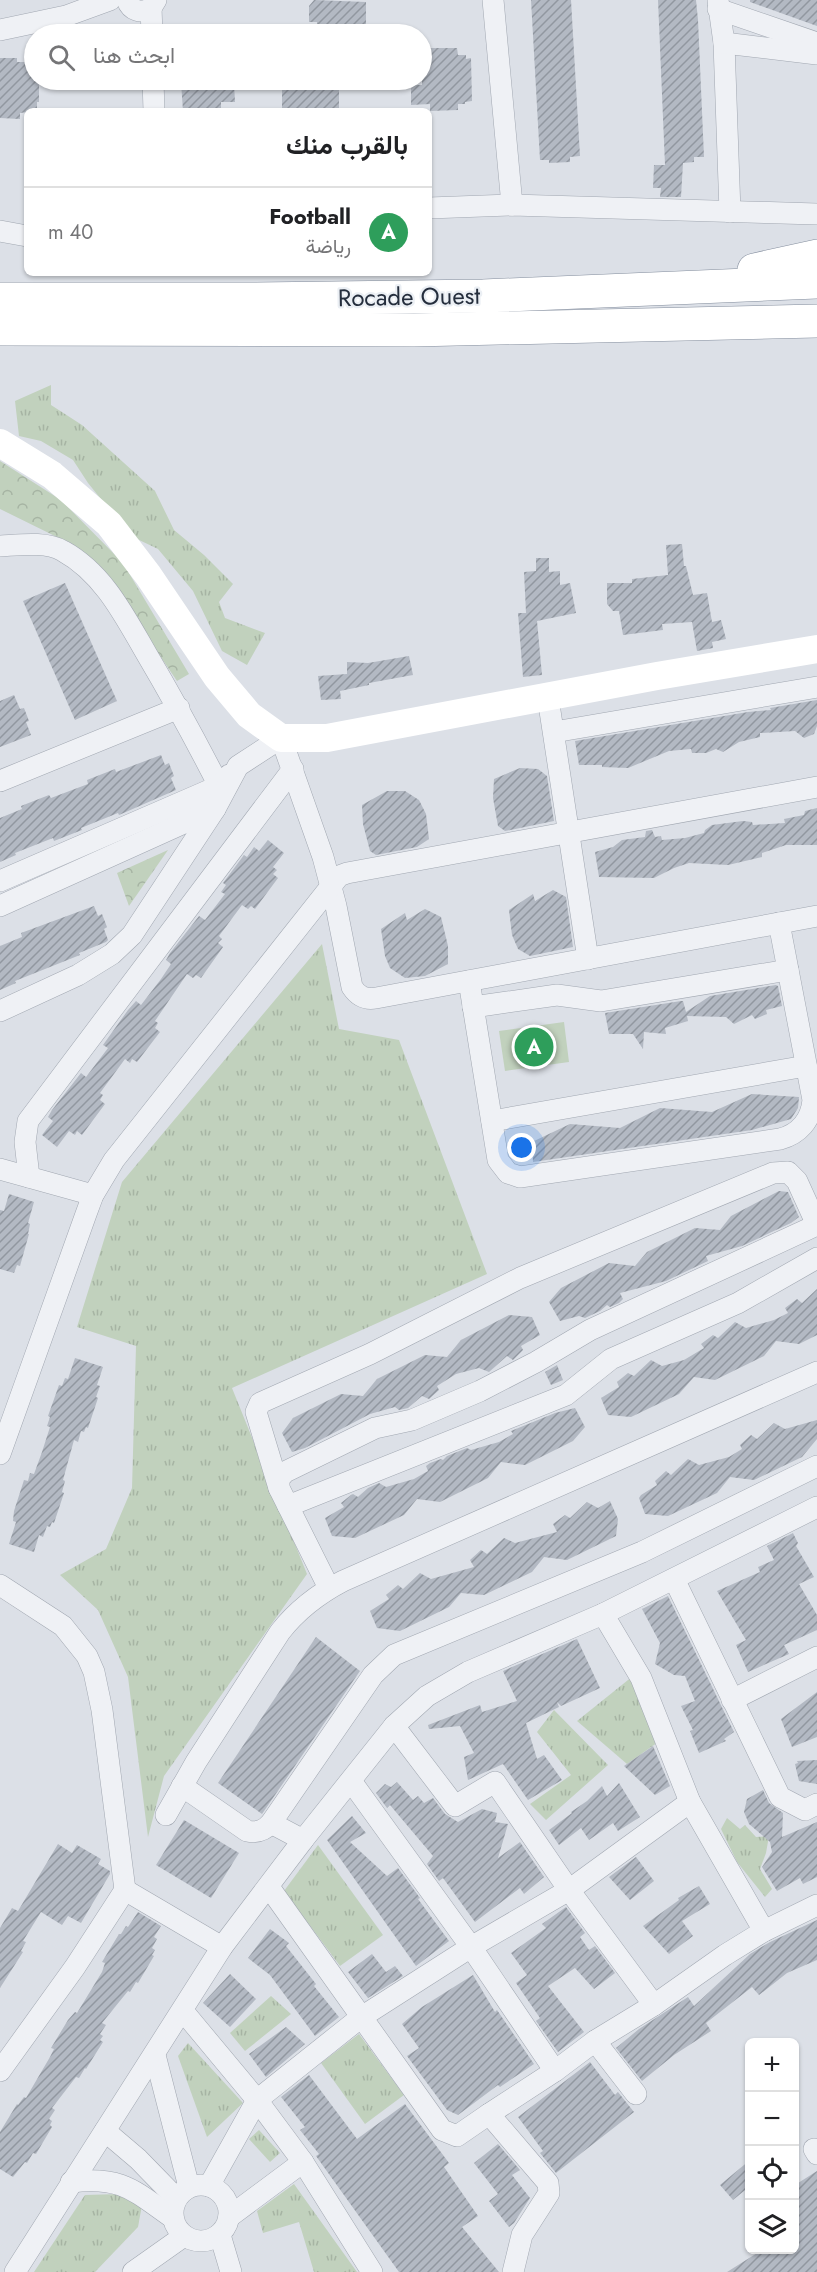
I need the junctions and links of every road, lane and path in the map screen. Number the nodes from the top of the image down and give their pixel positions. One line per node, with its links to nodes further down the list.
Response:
1 (110, 0): 6 (street)
2 (127, 0): 4 (street)
3 (493, 0): 15 (street)
4 (154, 4): 7 (street)
5 (718, 4): 10 (street); 11 (street)
6 (28, 24)
7 (153, 24)
8 (24, 25): 9 (street)
9 (0, 30)
10 (724, 43): 12 (street); 17 (street)
11 (817, 43)
12 (817, 54)
13 (153, 90): 14 (street)
14 (154, 108)
15 (512, 205): 16 (street); 17 (street)
16 (432, 208)
17 (730, 212): 18 (street)
18 (808, 214): 21 (street)
19 (0, 231): 20 (street)
20 (24, 235)
21 (815, 254): 22 (highway, Rocade Ouest)
22 (0, 298)
23 (817, 321): 24 (highway, Rocade Ouest)
24 (0, 329)
25 (0, 443): 32 (street)
26 (0, 546): 30 (street)
27 (817, 649): 29 (street)
28 (817, 687): 31 (street)
29 (548, 698): 31 (street); 32 (street)
30 (179, 708): 35 (street); 36 (street)
31 (554, 732): 39 (street)
32 (281, 738): 33 (street); 34 (street)
33 (238, 766): 36 (street); 38 (street)
34 (293, 769): 41 (street); 53 (street)
35 (0, 781)
36 (219, 786): 40 (street)
37 (817, 788): 39 (street)
38 (216, 809): 42 (street); 49 (street)
39 (569, 831): 41 (street); 45 (street)
40 (0, 881)
41 (330, 884): 47 (street); 54 (street)
42 (0, 906)
43 (817, 916): 44 (street)
44 (779, 923): 45 (street); 46 (street)
45 (588, 959): 47 (street)
46 (788, 970): 48 (street); 50 (street)
47 (469, 981): 48 (street)
48 (473, 1007): 51 (street)
49 (0, 1011)
50 (806, 1066): 51 (street); 51 (street)
51 (492, 1121)
52 (0, 1169): 53 (street)
53 (29, 1177): 54 (street)
54 (93, 1195): 58 (street)
55 (817, 1225): 60 (street); 60 (street)
56 (817, 1258): 60 (street)
57 (817, 1372): 64 (street)
58 (0, 1454)
59 (817, 1466): 74 (street)
60 (283, 1497): 64 (street)
61 (817, 1507): 62 (street)
62 (674, 1579): 65 (street); 67 (street)
63 (0, 1585): 77 (street)
64 (329, 1588): 70 (street)
65 (603, 1614): 68 (street); 71 (street)
66 (817, 1657): 67 (street)
67 (732, 1700): 72 (street)
68 (394, 1726): 69 (street); 78 (street)
69 (351, 1781): 75 (street); 82 (street)
70 (182, 1786): 73 (street); 74 (street)
71 (690, 1802): 78 (street); 80 (street)
72 (817, 1804)
73 (166, 1815)
74 (272, 1823): 75 (street)
75 (303, 1840): 76 (street)
76 (269, 1887): 81 (street); 85 (street)
77 (125, 1890): 81 (street); 88 (street)
78 (569, 1890): 82 (street); 83 (street)
79 (817, 1905): 80 (street)
80 (764, 1932): 83 (street)
81 (222, 1947): 84 (street)
82 (471, 1947): 85 (street); 89 (street)
83 (654, 2005): 86 (street)
84 (183, 2011): 87 (street); 91 (street)
85 (360, 2018): 91 (street); 92 (street)
86 (595, 2041): 89 (street); 90 (street)
87 (155, 2055): 93 (street); 96 (street)
88 (0, 2071)
89 (555, 2071): 92 (street)
90 (636, 2094)
91 (257, 2100): 94 (street); 96 (street)
92 (489, 2114): 103 (street)
93 (105, 2131): 95 (street); 96 (street)
94 (303, 2162): 97 (street); 102 (street)
95 (71, 2182): 96 (street); 99 (street)
96 (187, 2197): 97 (street); 98 (street)
97 (225, 2226): 98 (street); 101 (street)
98 (184, 2236): 100 (street)
99 (15, 2272)
100 (133, 2272)
101 (231, 2272)
102 (372, 2272)
103 (513, 2272)

